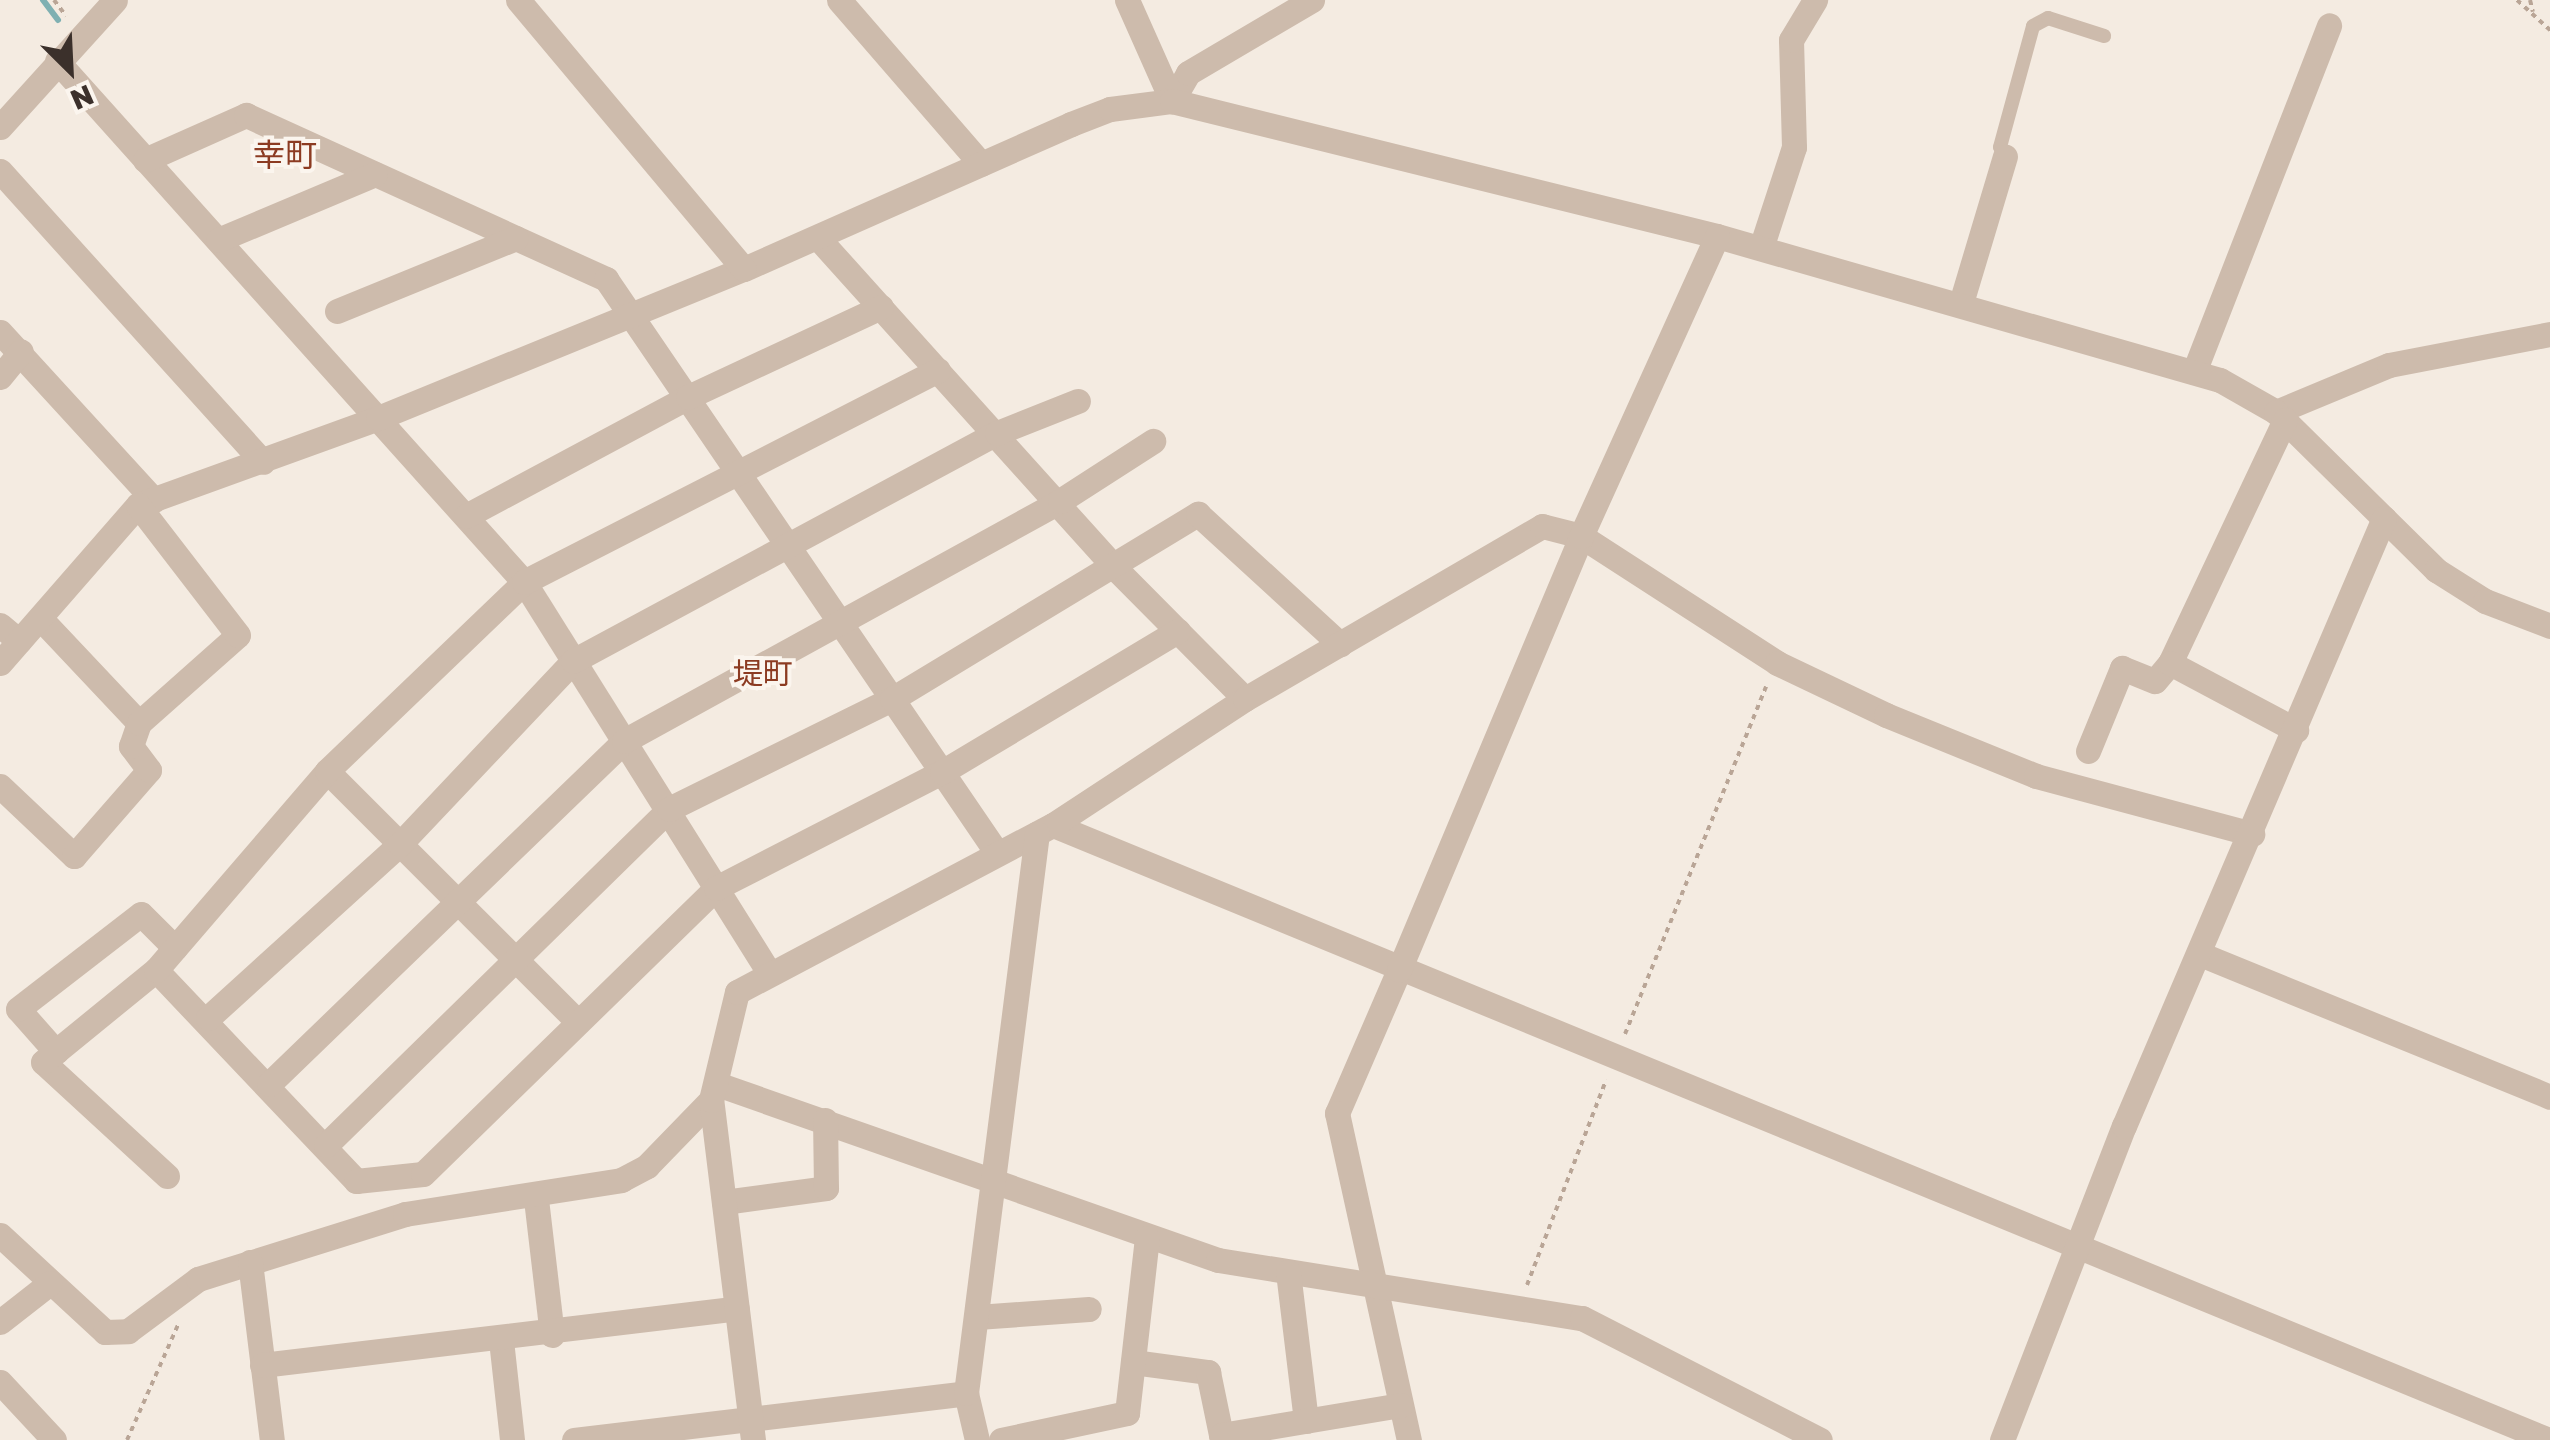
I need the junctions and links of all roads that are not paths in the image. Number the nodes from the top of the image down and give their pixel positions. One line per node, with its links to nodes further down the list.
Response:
1 (115, 0): 9 (street)
2 (518, 0): 22 (street)
3 (839, 0): 14 (street)
4 (1127, 0): 10 (street)
5 (1312, 0): 10 (street)
6 (1815, 0): 21 (street)
7 (2329, 24): 31 (street)
8 (2104, 36): 12 (lane)
9 (57, 61): 11 (street); 13 (street)
10 (1172, 101): 14 (street); 17 (street)
11 (0, 127)
12 (2005, 156): 23 (street)
13 (146, 160): 16 (street); 20 (street)
14 (982, 164): 19 (street)
15 (0, 171): 39 (street)
16 (375, 174): 18 (street); 20 (street)
17 (1717, 236): 21 (street); 45 (street)
18 (516, 238): 25 (street); 26 (street)
19 (818, 238): 22 (street); 24 (street)
20 (218, 240): 36 (street)
21 (1762, 248): 23 (street)
22 (744, 268): 26 (street)
23 (1961, 303): 31 (street)
24 (881, 307): 30 (street); 33 (street)
25 (336, 312)
26 (632, 314): 33 (street); 36 (street)
27 (0, 332): 29 (street)
28 (2550, 334): 35 (street)
29 (20, 351): 32 (street); 42 (street)
30 (938, 370): 37 (street); 40 (street)
31 (2194, 372): 35 (street)
32 (0, 377)
33 (688, 396): 40 (street); 43 (street)
34 (1078, 401): 37 (street)
35 (2280, 416): 44 (street); 57 (street)
36 (378, 418): 39 (street); 43 (street)
37 (997, 433): 41 (street); 46 (street)
38 (1152, 441): 41 (street)
39 (263, 462): 42 (street)
40 (738, 472): 46 (street); 48 (street)
41 (1060, 500): 47 (street); 50 (street)
42 (146, 502): 49 (street); 60 (street)
43 (466, 516): 48 (street)
44 (2384, 518): 51 (street); 61 (street)
45 (1582, 536): 54 (street); 69 (street); 78 (street)
46 (789, 547): 50 (street); 55 (street)
47 (1113, 566): 52 (street); 54 (street); 58 (street)
48 (524, 582): 55 (street); 64 (street)
49 (40, 618): 53 (street); 60 (street)
50 (840, 622): 58 (street); 62 (street)
51 (2550, 626)
52 (1178, 631): 59 (street); 65 (street)
53 (10, 633): 56 (street)
54 (1340, 644): 59 (street)
55 (573, 661): 62 (street); 70 (street)
56 (0, 663)
57 (2170, 663): 61 (street); 63 (street)
58 (892, 699): 65 (street); 67 (street)
59 (1245, 699): 68 (street)
60 (140, 722): 66 (street)
61 (2296, 730): 69 (street)
62 (624, 741): 67 (street); 73 (street)
63 (2088, 750)
64 (327, 771): 70 (street); 74 (street)
65 (942, 772): 71 (street); 72 (street)
66 (0, 786)
67 (669, 809): 72 (street); 76 (street)
68 (1045, 829): 71 (street); 78 (street); 89 (street)
69 (2252, 834): 75 (street)
70 (400, 844): 73 (street); 80 (street)
71 (997, 853): 79 (street)
72 (716, 888): 79 (street); 81 (street)
73 (458, 902): 76 (street); 83 (street)
74 (175, 948): 77 (street); 82 (street)
75 (2200, 954): 85 (street); 94 (street)
76 (516, 960): 81 (street); 87 (street)
77 (156, 970): 80 (street); 82 (street)
78 (1399, 970): 94 (street); 98 (street)
79 (769, 973): 84 (street)
80 (208, 1018): 83 (street)
81 (578, 1022): 87 (street)
82 (56, 1052): 88 (street)
83 (269, 1084): 87 (street)
84 (714, 1092): 86 (street); 90 (street); 91 (street)
85 (2550, 1096)
86 (825, 1120): 89 (street); 91 (street)
87 (326, 1146)
88 (167, 1176)
89 (993, 1180): 93 (street); 101 (street)
90 (536, 1199): 95 (street); 103 (street)
91 (724, 1202): 99 (street)
92 (0, 1235): 97 (street)
93 (1147, 1238): 96 (street); 105 (street)
94 (2078, 1248): 121 (street); 122 (street)
95 (250, 1262): 97 (street); 106 (street)
96 (1288, 1272): 98 (street); 110 (street)
97 (50, 1283): 102 (street)
98 (1376, 1287): 109 (street); 120 (street)
99 (737, 1308): 103 (street); 111 (street)
100 (1089, 1309): 101 (street)
101 (977, 1317): 108 (street)
102 (0, 1322)
103 (552, 1335): 104 (street)
104 (502, 1340): 106 (street); 116 (street)
105 (1133, 1362): 110 (street); 118 (street)
106 (262, 1365): 115 (street)
107 (0, 1382): 114 (street)
108 (966, 1392): 111 (street); 117 (street)
109 (1401, 1405): 110 (street); 119 (street)
110 (1306, 1421)
111 (752, 1428): 112 (street)
112 (666, 1434): 113 (street)
113 (580, 1439)
114 (54, 1440)
115 (272, 1440)
116 (512, 1440)
117 (977, 1440)
118 (1001, 1440)
119 (1409, 1440)
120 (1820, 1440)
121 (2002, 1440)
122 (2549, 1440)

